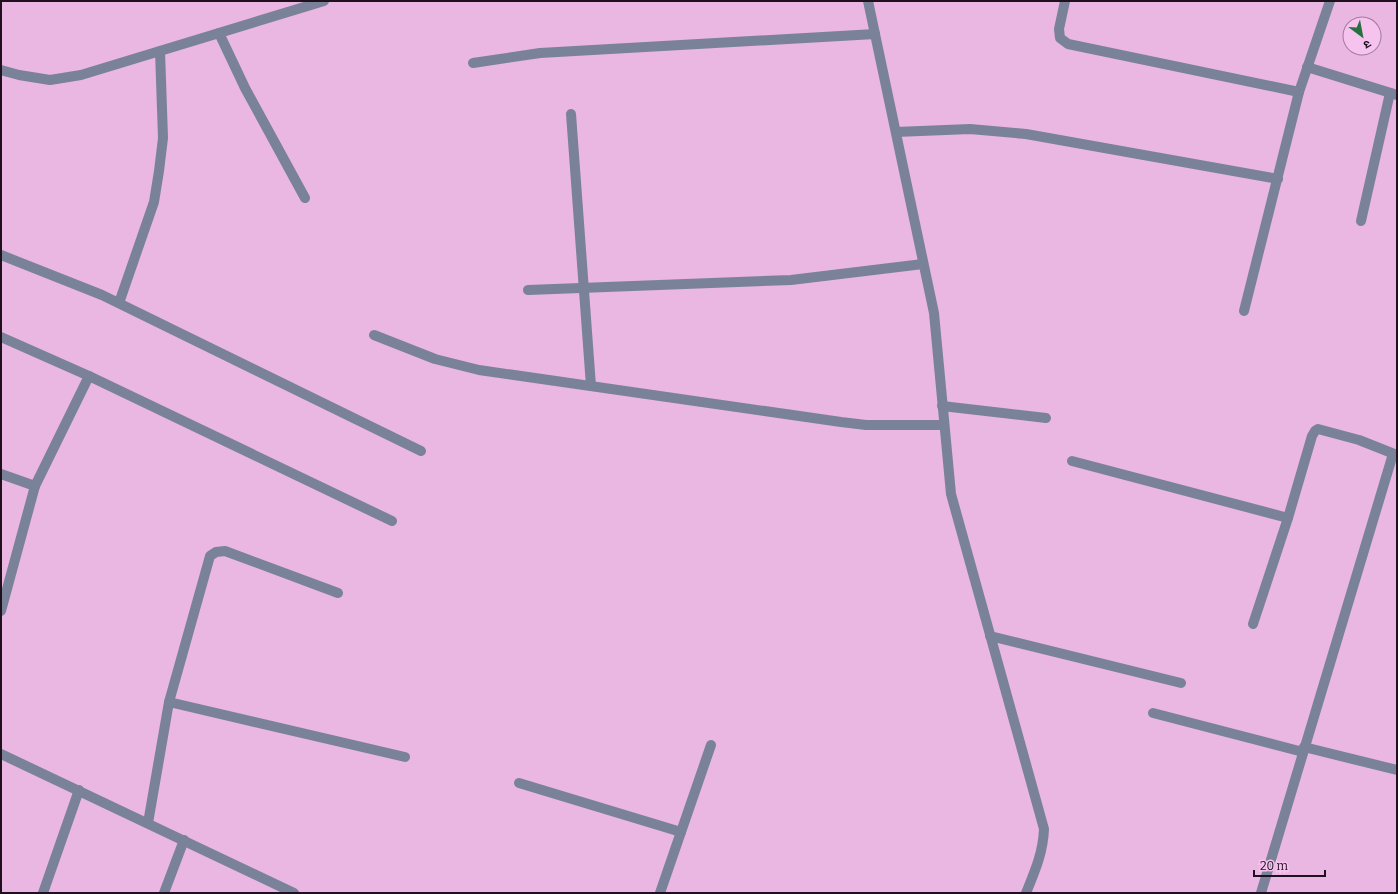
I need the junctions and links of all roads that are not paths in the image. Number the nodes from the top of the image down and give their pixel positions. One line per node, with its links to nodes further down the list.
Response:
1 (324, 1): 5 (street)
2 (868, 1): 6 (street)
3 (1065, 1): 11 (street)
4 (1330, 1): 9 (street)
5 (219, 33): 7 (street); 16 (street)
6 (874, 34): 8 (street); 14 (street)
7 (160, 51): 10 (street); 22 (street)
8 (473, 63)
9 (1307, 67): 11 (street); 12 (street)
10 (1, 70)
11 (1299, 92): 15 (street)
12 (1395, 94): 17 (street)
13 (571, 114): 20 (street)
14 (896, 132): 15 (street); 19 (street)
15 (1278, 179): 23 (street)
16 (305, 198)
17 (1361, 221)
18 (1, 255): 22 (street)
19 (923, 264): 20 (street); 28 (street)
20 (583, 288): 21 (street); 27 (street)
21 (528, 290)
22 (120, 304): 31 (street)
23 (1244, 311)
24 (374, 335): 27 (street)
25 (1, 337): 26 (street)
26 (89, 376): 35 (street); 37 (street)
27 (591, 386): 30 (street)
28 (942, 406): 29 (street); 30 (street)
29 (1046, 418)
30 (944, 425): 41 (street)
31 (421, 451)
32 (1395, 455): 36 (street); 46 (street)
33 (1072, 461): 36 (street)
34 (1, 474): 35 (street)
35 (35, 486): 39 (street)
36 (1288, 518): 40 (street)
37 (392, 521)
38 (338, 593): 43 (street)
39 (1, 611)
40 (1252, 624)
41 (990, 636): 42 (street); 59 (street)
42 (1181, 683)
43 (169, 702): 48 (street); 52 (street)
44 (1153, 713): 46 (street)
45 (711, 745): 53 (street)
46 (1303, 749): 49 (street); 60 (street)
47 (1, 754): 51 (street)
48 (405, 757)
49 (1397, 770)
50 (519, 783): 53 (street)
51 (78, 790): 52 (street); 55 (street)
52 (148, 823): 54 (street)
53 (681, 832): 58 (street)
54 (184, 840): 56 (street); 57 (street)
55 (43, 893)
56 (164, 893)
57 (294, 893)
58 (660, 893)
59 (1026, 893)
60 (1261, 893)

